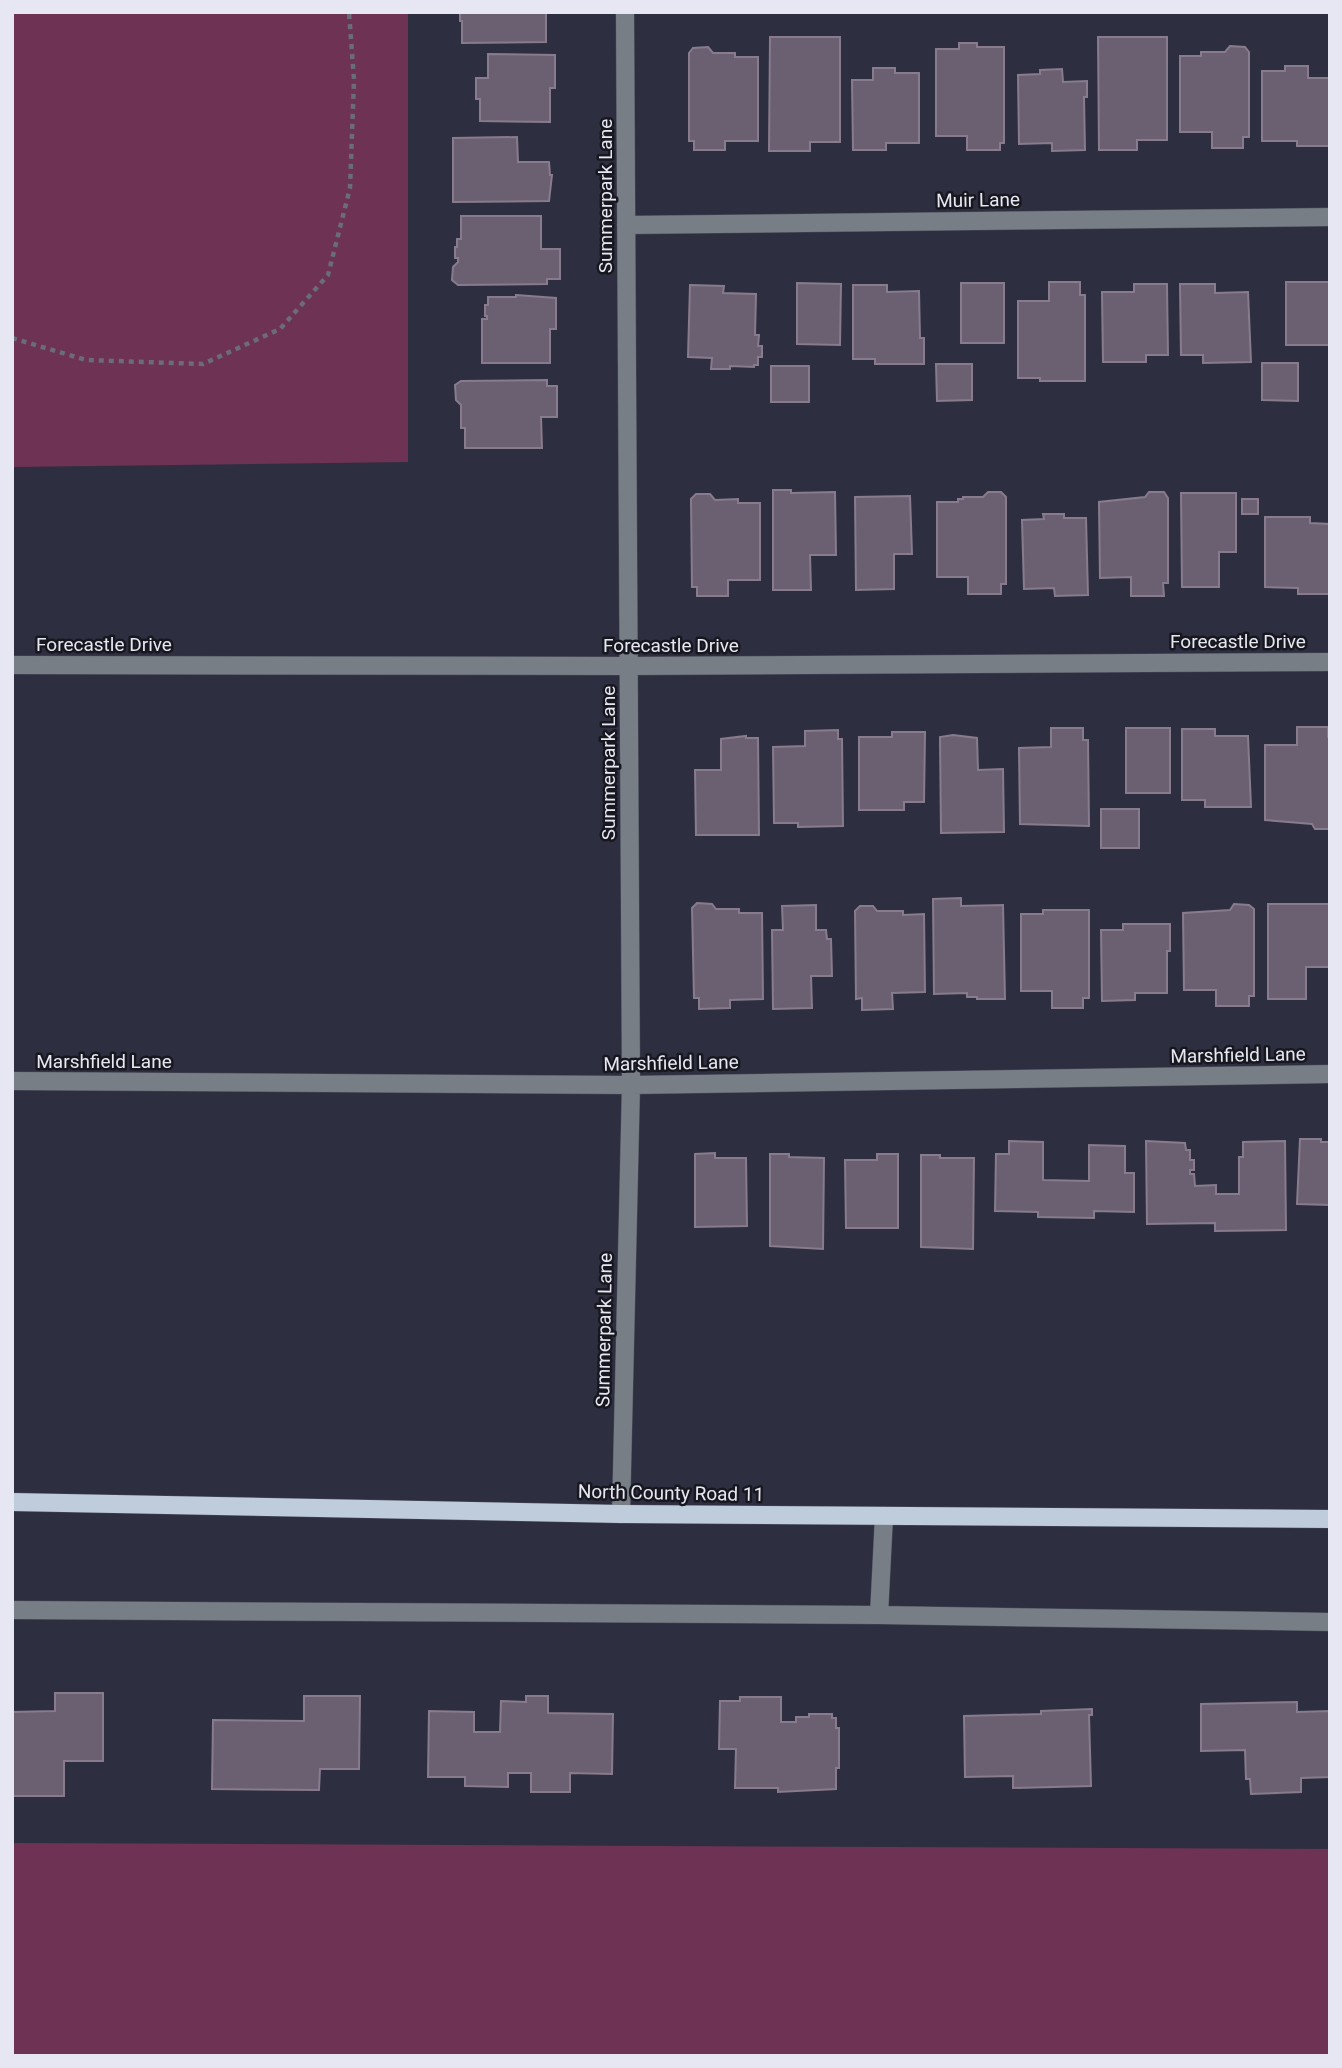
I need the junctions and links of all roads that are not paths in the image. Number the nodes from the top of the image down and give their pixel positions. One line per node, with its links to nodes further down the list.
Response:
1 (625, 12): 3 (street, Summerpark Lane)
2 (1330, 217): 3 (street, Muir Lane)
3 (626, 225): 6 (street, Summerpark Lane)
4 (1330, 662): 6 (street, Forecastle Drive)
5 (12, 665): 6 (street, Forecastle Drive)
6 (629, 666): 9 (street, Summerpark Lane)
7 (1330, 1074): 9 (street, Marshfield Lane)
8 (12, 1081): 9 (street, Marshfield Lane)
9 (631, 1085): 11 (street, Summerpark Lane)
10 (12, 1502): 11 (main road, North County Road 11)
11 (621, 1514): 12 (main road, North County Road 11)
12 (884, 1516): 13 (main road, North County Road 11); 15 (street)
13 (1330, 1519)
14 (12, 1610): 15 (street)
15 (879, 1615): 16 (street)
16 (1330, 1622)

